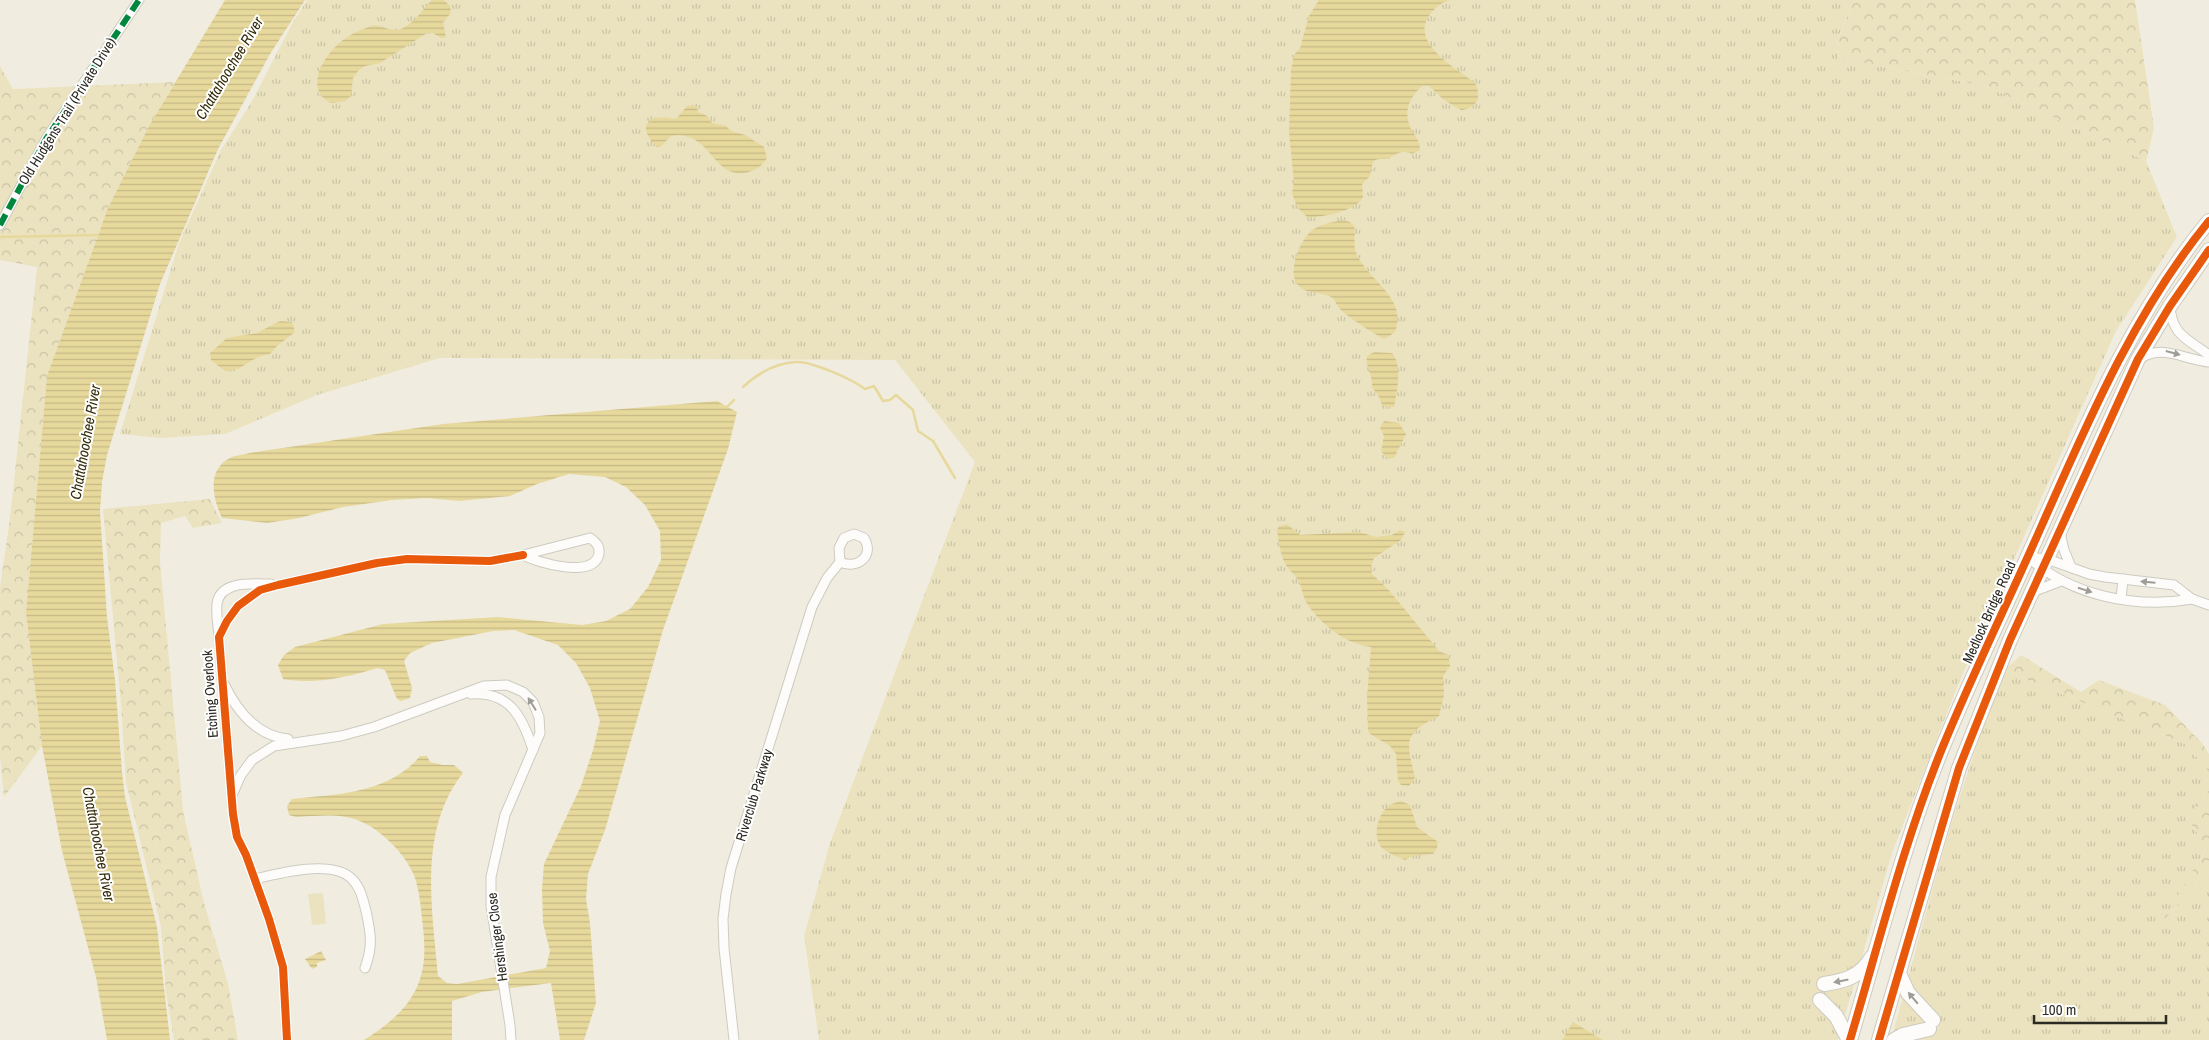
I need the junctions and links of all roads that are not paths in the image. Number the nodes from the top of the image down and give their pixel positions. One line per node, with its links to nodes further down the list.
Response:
1 (139, 0): 3 (street, Old Hudgens Trail (Private Drive))
2 (2209, 221): 11 (highway, Medlock Bridge Road)
3 (0, 224)
4 (2209, 250): 5 (highway)
5 (2170, 306): 6 (street); 7 (highway)
6 (2209, 355)
7 (2138, 359): 8 (street, one-way to 8); 9 (highway)
8 (2209, 362)
9 (2060, 530): 13 (highway); 14 (street)
10 (523, 555): 10 (street, Etching Overlook); 17 (street, Etching Overlook)
11 (2028, 557): 13 (street); 29 (highway, Medlock Bridge Road)
12 (840, 562): 36 (street, Riverclub Parkway)
13 (2045, 564): 14 (street); 16 (street); 18 (highway)
14 (2071, 567): 15 (street)
15 (2123, 579): 19 (street); 20 (street, one-way to 15)
16 (2061, 581): 18 (street); 19 (street, one-way to 19)
17 (278, 585): 22 (street, Etching Overlook); 22 (street, Etching Overlook)
18 (2032, 592): 31 (highway)
19 (2121, 599): 20 (street)
20 (2192, 599): 21 (street)
21 (2209, 606)
22 (219, 637): 23 (street, Etching Overlook)
23 (221, 672): 25 (street); 27 (street, Etching Overlook)
24 (466, 694): 25 (street, Hershinger Close); 26 (street, Hershinger Close); 26 (street, Hershinger Close, one-way to 24)
25 (304, 741): 27 (street, Hershinger Close)
26 (533, 750): 35 (street, Hershinger Close)
27 (231, 796): 28 (street, Etching Overlook)
28 (255, 879): 30 (street); 34 (street, Etching Overlook)
29 (1877, 948): 32 (highway, one-way to 32); 37 (highway, Medlock Bridge Road)
30 (365, 968)
31 (1899, 973): 38 (highway); 39 (highway, one-way to 31)
32 (1824, 984)
33 (1820, 1000): 37 (highway)
34 (287, 1040)
35 (511, 1040)
36 (734, 1040)
37 (1850, 1040)
38 (1880, 1040)
39 (1894, 1040)

